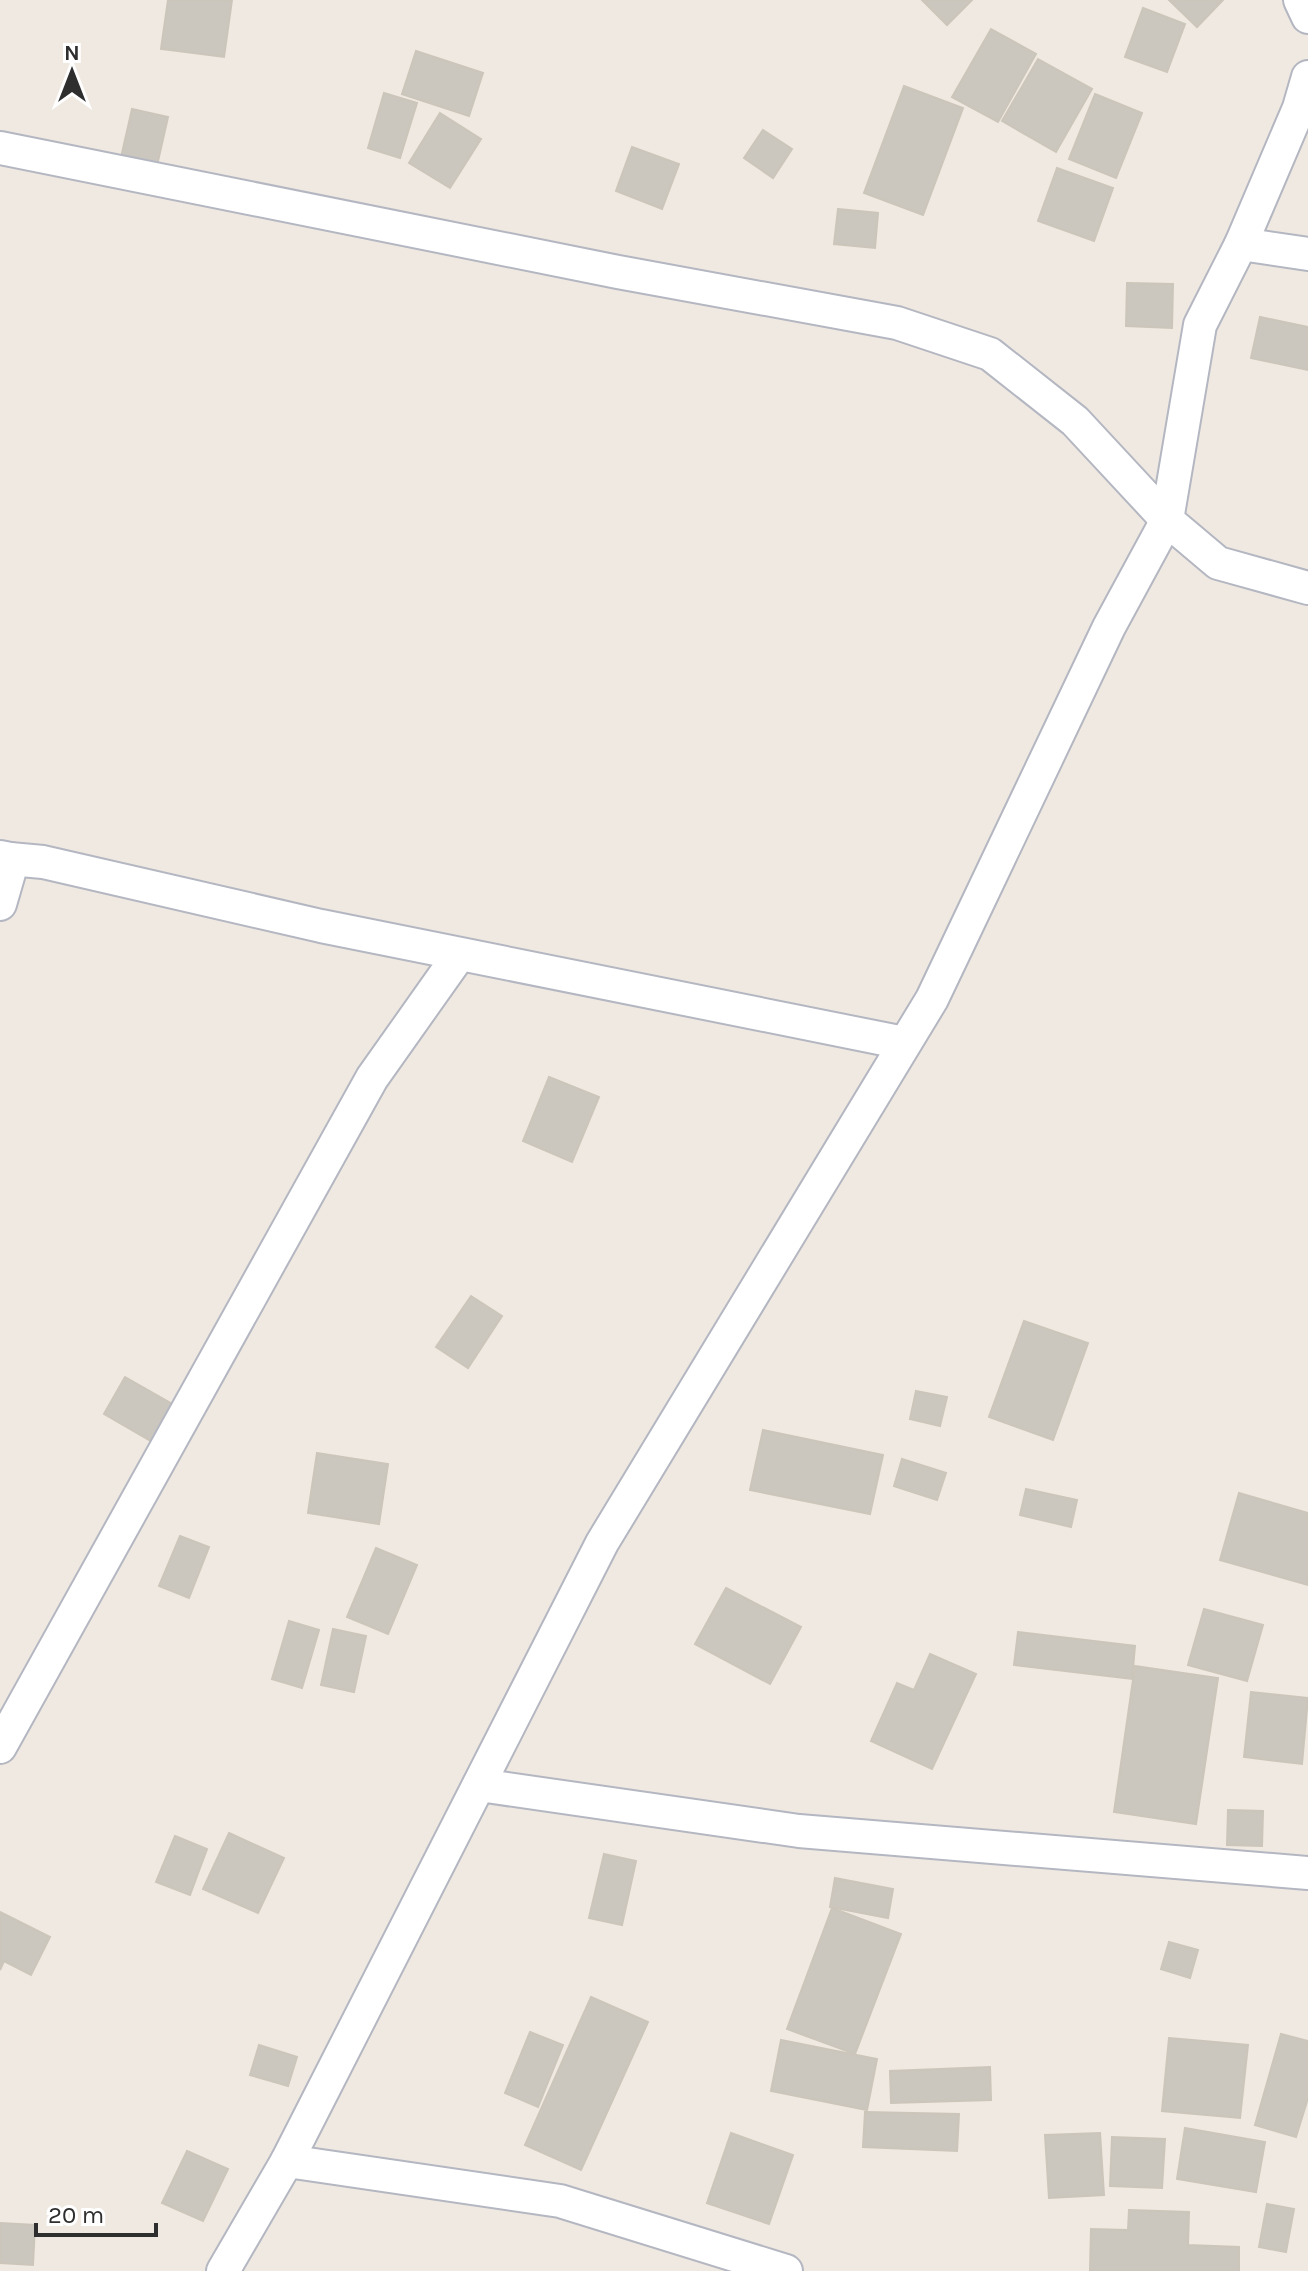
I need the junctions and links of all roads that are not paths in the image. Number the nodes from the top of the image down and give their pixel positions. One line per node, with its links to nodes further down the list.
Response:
1 (1300, 0): 2 (street)
2 (1308, 17)
3 (1308, 77): 5 (street)
4 (0, 148): 7 (street)
5 (1241, 244): 6 (street); 7 (street)
6 (1308, 254)
7 (1167, 520): 8 (street); 12 (street)
8 (1308, 588)
9 (5, 858): 10 (street); 11 (street)
10 (0, 904)
11 (459, 955): 12 (street); 13 (street)
12 (904, 1043): 14 (street)
13 (0, 1747)
14 (479, 1785): 15 (street); 16 (street)
15 (1308, 1873)
16 (287, 2161): 17 (street); 18 (street)
17 (223, 2271)
18 (786, 2271)

